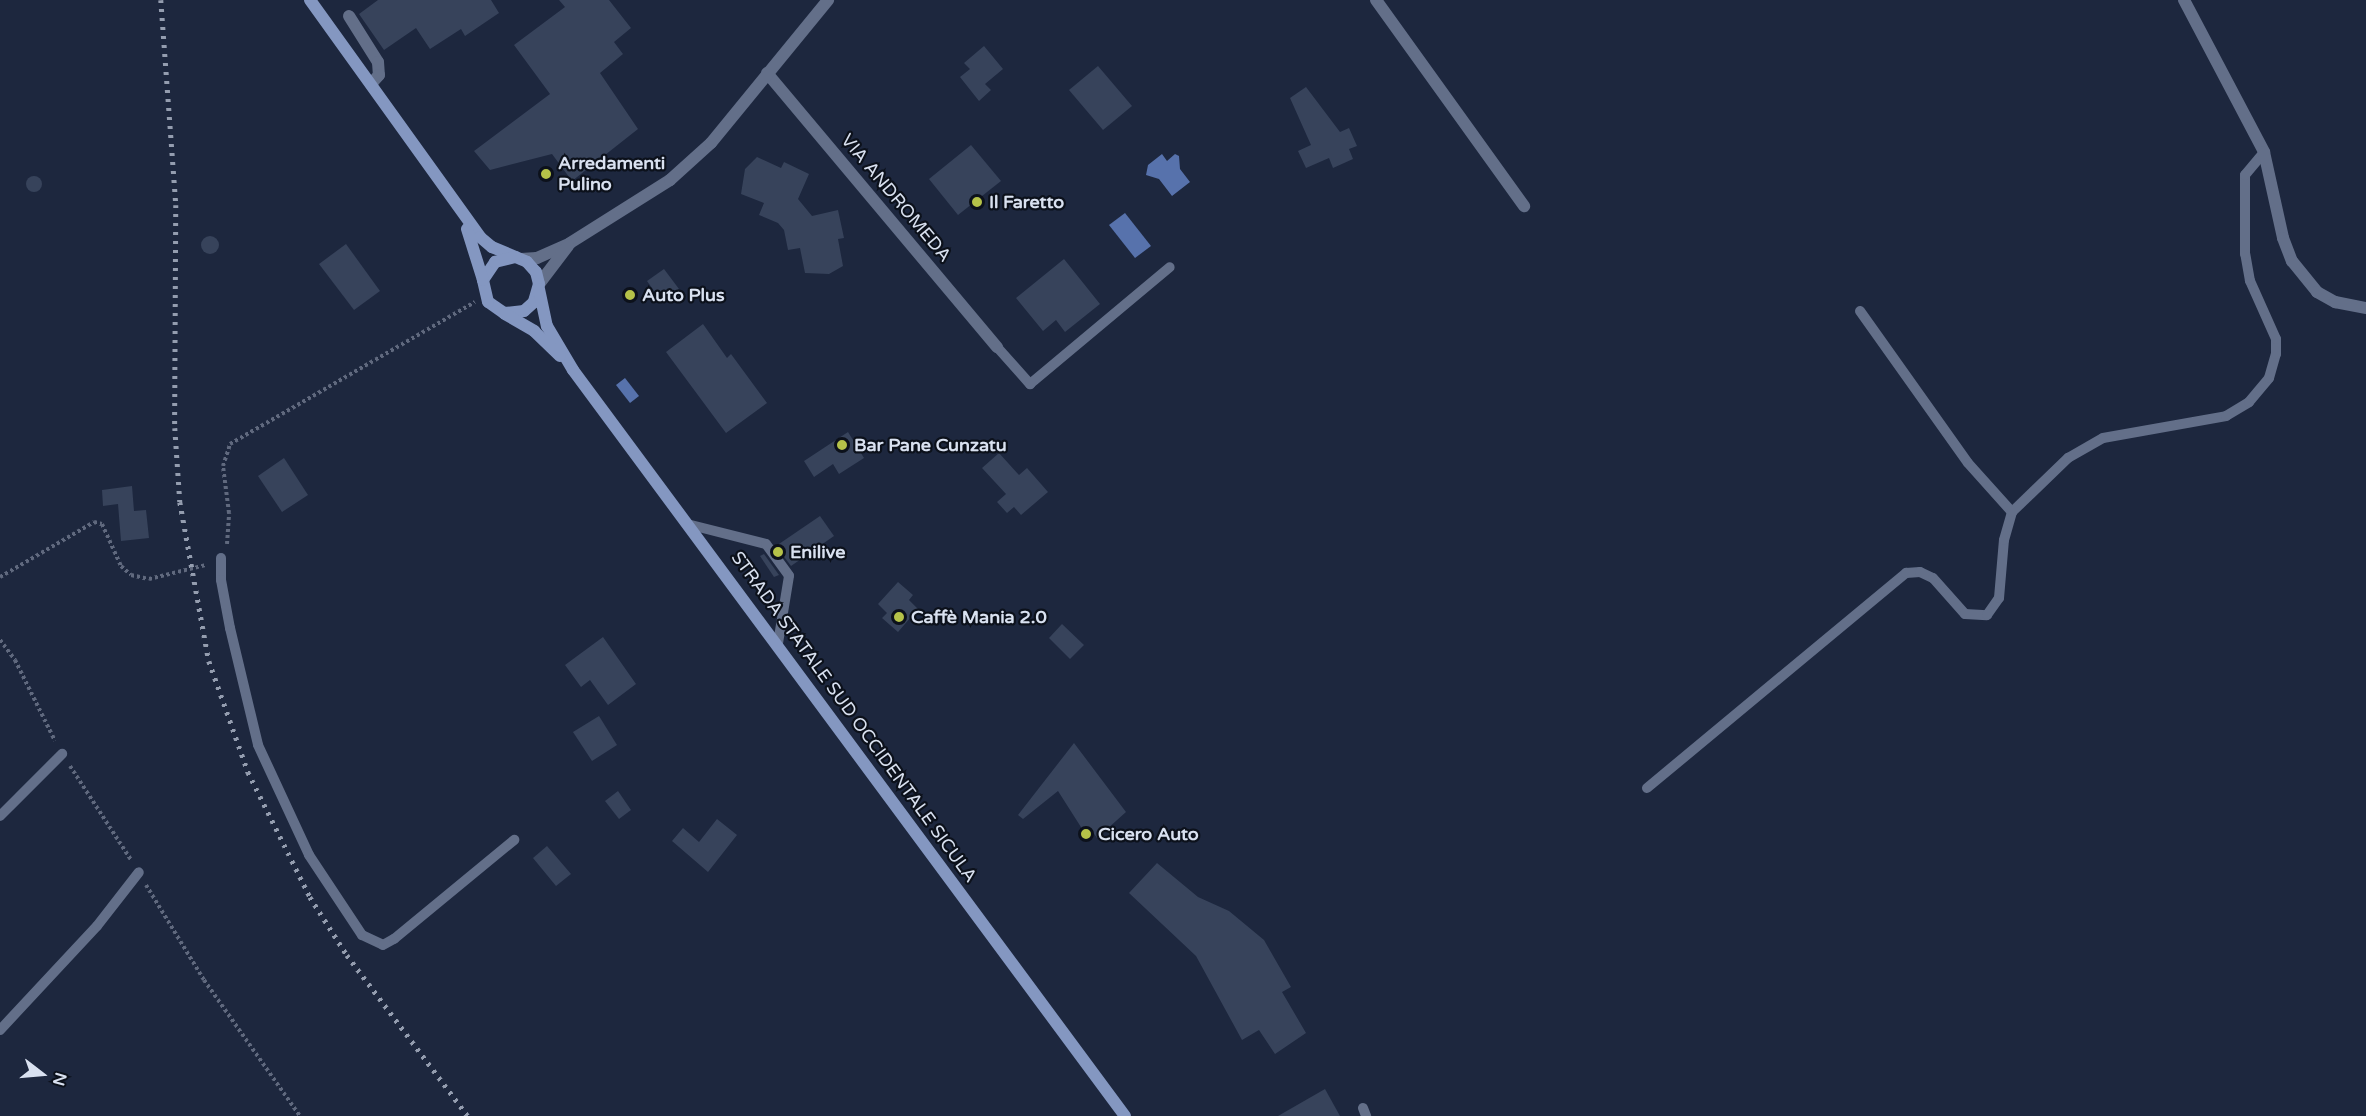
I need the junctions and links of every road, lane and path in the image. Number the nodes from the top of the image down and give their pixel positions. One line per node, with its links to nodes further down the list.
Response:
1 (310, 0): 7 (main road)
2 (828, 0): 6 (street)
3 (1376, 0): 9 (street)
4 (2184, 0): 8 (street)
5 (349, 16): 7 (street)
6 (767, 73): 11 (street); 20 (street, VIA ANDROMEDA)
7 (371, 84): 10 (main road)
8 (2264, 152): 17 (street); 22 (lane)
9 (1524, 206)
10 (457, 209): 12 (main road); 14 (main road)
11 (570, 243): 12 (street); 15 (street)
12 (518, 258): 14 (main road); 15 (main road)
13 (1170, 267): 20 (lane)
14 (483, 280): 16 (main road)
15 (539, 287): 19 (main road); 21 (main road)
16 (485, 297): 19 (main road); 24 (path)
17 (2366, 308)
18 (1860, 311): 22 (lane)
19 (504, 313): 21 (main road)
20 (997, 347)
21 (573, 370): 23 (main road, STRADA STATALE SUD OCCIDENTALE SICULA)
22 (2012, 512): 28 (lane)
23 (690, 525): 26 (main road, STRADA STATALE SUD OCCIDENTALE SICULA); 26 (lane)
24 (221, 558): 25 (path); 30 (lane)
25 (0, 577)
26 (778, 643): 33 (main road, STRADA STATALE SUD OCCIDENTALE SICULA)
27 (62, 754): 29 (lane)
28 (1647, 788)
29 (0, 816)
30 (514, 840)
31 (139, 872): 32 (lane)
32 (0, 1030)
33 (1125, 1116)

